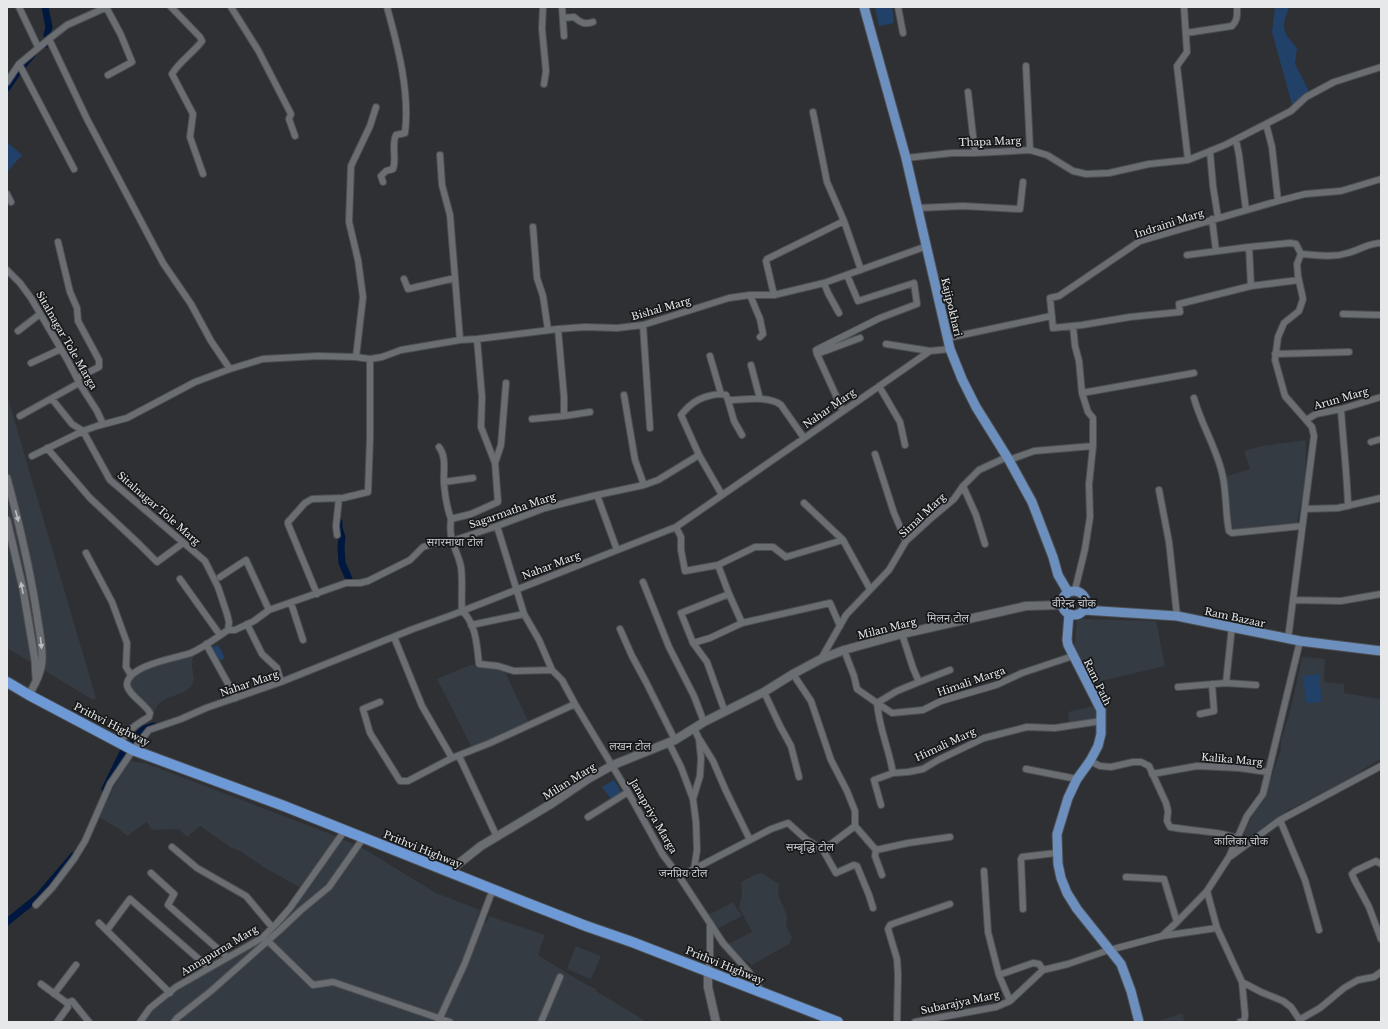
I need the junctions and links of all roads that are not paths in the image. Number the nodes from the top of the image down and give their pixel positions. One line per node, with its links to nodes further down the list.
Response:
1 (19, 7): 18 (street)
2 (106, 7): 17 (street); 22 (street)
3 (171, 7): 38 (street)
4 (231, 7): 29 (street)
5 (387, 7): 40 (street)
6 (543, 7): 24 (street)
7 (562, 7): 12 (street)
8 (864, 7): 35 (main road, Kajipokhari)
9 (898, 7): 14 (street)
10 (1184, 7): 15 (street)
11 (1237, 7): 15 (street)
12 (563, 18): 13 (street); 16 (street)
13 (593, 22)
14 (903, 33)
15 (1186, 33): 36 (street)
16 (564, 36)
17 (49, 39): 18 (street); 94 (street)
18 (38, 47): 19 (street)
19 (19, 64): 23 (street); 37 (street)
20 (1026, 66): 31 (street)
21 (1381, 67): 28 (street, Thapa Marg)
22 (108, 75)
23 (7, 82)
24 (544, 84)
25 (968, 92): 33 (street)
26 (376, 107): 90 (street)
27 (813, 112): 48 (street)
28 (1266, 124): 30 (street, Thapa Marg); 43 (street)
29 (295, 136)
30 (1236, 140): 32 (street, Thapa Marg); 46 (street)
31 (1030, 150): 33 (street, Thapa Marg); 36 (street, Thapa Marg)
32 (1210, 152): 36 (street, Thapa Marg); 47 (street)
33 (975, 153): 35 (street, Thapa Marg)
34 (440, 155): 60 (street)
35 (906, 158): 45 (main road, Kajipokhari)
36 (1188, 160)
37 (74, 169)
38 (203, 174)
39 (1381, 179): 43 (street, Indraini Marg)
40 (383, 182)
41 (1023, 182): 45 (street)
42 (7, 194): 44 (street)
43 (1278, 201): 46 (street, Indraini Marg)
44 (11, 202)
45 (918, 208): 52 (main road, Kajipokhari)
46 (1246, 210): 47 (street, Indraini Marg)
47 (1215, 219): 54 (street); 71 (street, Indraini Marg)
48 (844, 221): 58 (street); 66 (street)
49 (533, 227): 75 (street)
50 (58, 242): 96 (street)
51 (1381, 243): 55 (street)
52 (927, 246): 58 (street, Bishal Marg); 79 (main road, Kajipokhari)
53 (1249, 247): 54 (street); 55 (street); 64 (street)
54 (1216, 251): 56 (street)
55 (1301, 254): 62 (street)
56 (1187, 255)
57 (7, 270): 68 (street, Sitalnagar Tole Marga)
58 (861, 270): 59 (street, Bishal Marg)
59 (847, 275): 63 (street, Bishal Marg); 87 (street)
60 (455, 278): 61 (street); 81 (street)
61 (404, 280)
62 (1299, 280): 64 (street); 88 (street)
63 (824, 283): 66 (street, Bishal Marg); 67 (street)
64 (1251, 286): 73 (street)
65 (750, 295): 66 (street, Bishal Marg); 72 (street, Bishal Marg); 77 (street)
66 (774, 295)
67 (839, 313)
68 (40, 314): 76 (street); 83 (street, Sitalnagar Tole Marga)
69 (1343, 314): 70 (street)
70 (1381, 314)
71 (1051, 316): 73 (street); 79 (street)
72 (643, 325): 74 (street, Bishal Marg); 115 (street)
73 (1073, 326): 99 (street)
74 (558, 329): 75 (street, Bishal Marg); 111 (street)
75 (548, 330): 80 (street, Bishal Marg)
76 (18, 331)
77 (760, 338)
78 (860, 338): 87 (street)
79 (948, 338): 84 (main road, Kajipokhari)
80 (477, 339): 81 (street, Bishal Marg); 129 (street)
81 (460, 340): 91 (street, Bishal Marg)
82 (886, 344): 85 (street)
83 (61, 349): 92 (street); 96 (street, Sitalnagar Tole Marga)
84 (950, 349): 85 (street, Nahar Marg); 128 (main road, Kajipokhari)
85 (930, 351): 98 (street, Nahar Marg)
86 (1349, 352): 88 (street)
87 (817, 354): 108 (street)
88 (1275, 354): 113 (street)
89 (710, 356): 100 (street)
90 (356, 357): 91 (street); 94 (street)
91 (370, 359): 138 (street)
92 (31, 363)
93 (751, 365): 105 (street)
94 (230, 368): 114 (street)
95 (1194, 373): 99 (street)
96 (78, 380): 104 (street); 114 (street, Sitalnagar Tole Marga)
97 (506, 382): 129 (street)
98 (879, 386): 108 (street, Nahar Marg); 121 (street)
99 (1082, 393): 122 (street)
100 (721, 394): 106 (street); 126 (street)
101 (624, 395): 133 (street)
102 (1381, 397): 107 (street, Arun Marg)
103 (1194, 398): 147 (street)
104 (52, 399): 110 (street); 116 (street, Sitalnagar Tole Marg)
105 (760, 399): 106 (street); 118 (street)
106 (728, 400): 117 (street)
107 (1341, 409): 113 (street, Arun Marg); 141 (street)
108 (843, 411): 118 (street, Nahar Marg)
109 (590, 412): 111 (street)
110 (20, 416)
111 (564, 416): 112 (street)
112 (532, 419)
113 (1306, 420): 142 (street)
114 (103, 424): 116 (street)
115 (650, 428)
116 (82, 431): 124 (street); 152 (street, Sitalnagar Tole Marg)
117 (742, 435)
118 (804, 438): 137 (street, Nahar Marg)
119 (1381, 440): 120 (street)
120 (1371, 442)
121 (905, 445)
122 (1094, 446): 128 (street, Simal Marg); 162 (street)
123 (439, 447): 132 (street)
124 (47, 448): 127 (street); 152 (street)
125 (875, 454): 151 (street)
126 (699, 455): 133 (street, Sagarmatha Marg); 137 (street)
127 (32, 456)
128 (1008, 459): 134 (street, Simal Marg); 162 (main road, Kajipokhari)
129 (496, 463): 143 (street)
130 (7, 478): 199 (street, one-way to 199)
131 (473, 478): 132 (street)
132 (444, 482): 143 (street)
133 (644, 485): 136 (street, Sagarmatha Marg)
134 (963, 486): 151 (street, Simal Marg); 153 (street)
135 (1159, 490): 174 (street)
136 (597, 495): 145 (street, Sagarmatha Marg); 154 (street)
137 (722, 495): 146 (street, Nahar Marg)
138 (339, 498): 148 (street); 163 (street)
139 (1381, 498): 141 (street)
140 (804, 503): 149 (street)
141 (1348, 506): 142 (street)
142 (1305, 509): 147 (street)
143 (451, 519): 150 (street)
144 (7, 520): 199 (street, one-way to 144)
145 (496, 526): 150 (street, Sagarmatha Marg); 160 (street, Janapriya Marga)
146 (676, 526): 154 (street, Nahar Marg); 156 (street)
147 (1302, 526): 166 (street)
148 (337, 535)
149 (843, 540): 156 (street); 161 (street)
150 (452, 541): 163 (street, Sagarmatha Marg); 169 (street)
151 (906, 541): 161 (street, Simal Marg)
152 (183, 542): 181 (street, Sitalnagar Tole Marg)
153 (985, 544)
154 (616, 550): 160 (street, Nahar Marg)
155 (86, 553): 197 (street)
156 (718, 565): 164 (street)
157 (220, 578): 170 (street)
158 (180, 579): 183 (street)
159 (643, 582): 214 (street)
160 (516, 588): 169 (street, Nahar Marg); 172 (street, Janapriya Marga)
161 (870, 590): 178 (street, Simal Marg)
162 (1072, 591): 168 (main road); 171 (main road)
163 (317, 594): 167 (street, Sagarmatha Marg)
164 (729, 594): 175 (street); 188 (street)
165 (1381, 594): 166 (street)
166 (1293, 600): 185 (street)
167 (291, 602): 170 (street, Sagarmatha Marg); 186 (street)
168 (1061, 605): 173 (main road); 182 (main road, Milan Marg)
169 (462, 609): 177 (street); 184 (street, Nahar Marg)
170 (269, 610): 176 (street, Sagarmatha Marg)
171 (1084, 610): 173 (main road); 174 (main road, Ram Bazaar)
172 (524, 614): 177 (street); 194 (street, Janapriya Marga)
173 (1069, 614): 192 (main road, Ram Path)
174 (1177, 616): 179 (main road, Ram Bazaar)
175 (742, 623): 178 (street); 188 (street)
176 (247, 624): 181 (street, Sagarmatha Marg); 200 (street)
177 (471, 625): 194 (street)
178 (840, 626): 193 (street, Simal Marg)
179 (1232, 626): 185 (main road, Ram Bazaar); 202 (street)
180 (620, 629): 220 (street)
181 (228, 630): 183 (street, Sagarmatha Marg)
182 (902, 634): 190 (main road, Milan Marg); 201 (street)
183 (220, 635): 189 (street, Sagarmatha Marg)
184 (394, 637): 200 (street, Nahar Marg); 224 (street)
185 (1288, 639): 187 (main road, Ram Bazaar)
186 (303, 640)
187 (1300, 641): 191 (main road, Ram Bazaar); 229 (street)
188 (693, 643): 212 (street)
189 (206, 644): 197 (street, Sagarmatha Marg); 208 (street)
190 (844, 650): 193 (main road, Milan Marg); 210 (street, Himali Marga)
191 (1381, 651)
192 (1073, 656): 210 (street, Himali Marga); 215 (main road, Ram Path)
193 (821, 658): 196 (main road, Milan Marg)
194 (552, 670): 211 (street, Janapriya Marga)
195 (950, 670): 201 (street)
196 (793, 674): 206 (main road, Milan Marg); 239 (street)
197 (131, 675): 216 (street)
198 (7, 682): 207 (highway, Prithvi Highway)
199 (36, 682): 207 (street)
200 (281, 682): 208 (street, Nahar Marg)
201 (919, 682): 210 (street)
202 (1226, 683): 203 (street); 204 (street)
203 (1212, 684): 205 (street); 213 (street)
204 (1256, 685)
205 (1178, 688)
206 (764, 692): 212 (main road, Milan Marg); 232 (street)
207 (29, 695): 221 (highway, Prithvi Highway)
208 (236, 698): 218 (street, Nahar Marg)
209 (380, 702): 224 (street)
210 (877, 703): 230 (street)
211 (575, 704): 223 (street); 226 (street, Janapriya Marga)
212 (725, 712): 214 (main road, Milan Marg)
213 (1200, 714)
214 (704, 722): 217 (main road, Milan Marg)
215 (1102, 722): 225 (main road, Ram Path); 230 (street, Himali Marg)
216 (136, 726): 218 (street); 221 (street)
217 (694, 728): 219 (street); 220 (main road, Milan Marg)
218 (149, 730): 222 (street)
219 (699, 739): 235 (street); 245 (street)
220 (672, 741): 226 (main road, Milan Marg); 235 (street)
221 (120, 743): 222 (highway, Prithvi Highway)
222 (133, 750): 240 (highway, Prithvi Highway); 262 (street)
223 (459, 756): 224 (street); 242 (street)
224 (452, 758)
225 (1090, 761): 231 (street); 233 (main road, Ram Path)
226 (613, 765): 234 (street, Janapriya Marga); 242 (main road, Milan Marg)
227 (1381, 766): 238 (street)
228 (1026, 769): 233 (street)
229 (1268, 772): 231 (street, Kalika Marg); 244 (street)
230 (893, 773): 236 (street, Himali Marg)
231 (1152, 774): 244 (street)
232 (799, 777)
233 (1077, 779): 250 (main road)
234 (628, 792): 237 (street); 258 (street, Janapriya Marga)
235 (693, 799): 253 (street)
236 (881, 805)
237 (588, 817)
238 (1280, 820): 246 (street); 272 (street)
239 (855, 826): 248 (street); 249 (street)
240 (345, 830): 241 (highway, Prithvi Highway); 269 (street, Annapurna Marg)
241 (364, 837): 255 (highway, Prithvi Highway); 275 (street)
242 (497, 837): 255 (main road, Milan Marg)
243 (950, 837): 249 (street)
244 (1238, 838): 246 (street); 251 (street)
245 (750, 840): 248 (street); 253 (street)
246 (1249, 843): 251 (street)
247 (172, 847): 269 (street)
248 (823, 850): 264 (street)
249 (876, 850): 257 (street)
250 (1056, 853): 265 (street); 276 (main road)
251 (1229, 857): 261 (street)
252 (1381, 864): 274 (street)
253 (694, 869): 258 (street)
254 (984, 871): 283 (street, Subarajya Marg)
255 (448, 872): 260 (highway, Prithvi Highway)
256 (151, 873): 277 (street)
257 (882, 875)
258 (679, 876): 268 (street, Janapriya Marga)
259 (1126, 877): 266 (street)
260 (493, 889): 281 (highway, Prithvi Highway); 292 (street)
261 (1207, 891): 266 (street); 270 (street)
262 (36, 904)
263 (950, 904): 302 (street)
264 (873, 908)
265 (1023, 908)
266 (1177, 922): 273 (street)
267 (99, 923): 271 (street)
268 (710, 923): 281 (street); 288 (street, Janapriya Marga)
269 (272, 927): 277 (street, Annapurna Marg)
270 (1217, 928): 273 (street, Subarajya Marg); 285 (street)
271 (107, 930): 279 (street); 287 (street)
272 (1319, 930)
273 (1162, 936): 276 (street, Subarajya Marg)
274 (1381, 939)
275 (268, 940): 292 (street); 297 (street)
276 (1110, 950): 280 (street, Subarajya Marg); 304 (main road)
277 (227, 957): 279 (street, Annapurna Marg)
278 (76, 965): 289 (street)
279 (209, 968): 287 (street, Annapurna Marg)
280 (1043, 970): 283 (street); 290 (street, Subarajya Marg)
281 (708, 971): 288 (highway, Prithvi Highway); 300 (main road)
282 (1381, 972): 293 (street)
283 (999, 975): 290 (street, Subarajya Marg)
284 (560, 977): 299 (street)
285 (1242, 982): 293 (street); 305 (street)
286 (41, 984): 289 (street)
287 (170, 992): 296 (street, Annapurna Marg)
288 (763, 993): 301 (highway, Prithvi Highway)
289 (54, 994): 291 (street)
290 (1010, 1001): 303 (street, Subarajya Marg)
291 (67, 1003): 294 (street); 295 (street)
292 (439, 1020): 298 (street)
293 (1300, 1021)
294 (58, 1022)
295 (89, 1022)
296 (140, 1022)
297 (174, 1022)
298 (450, 1022)
299 (541, 1022)
300 (716, 1022)
301 (838, 1022)
302 (897, 1022)
303 (915, 1022)
304 (1139, 1022)
305 (1240, 1022)

